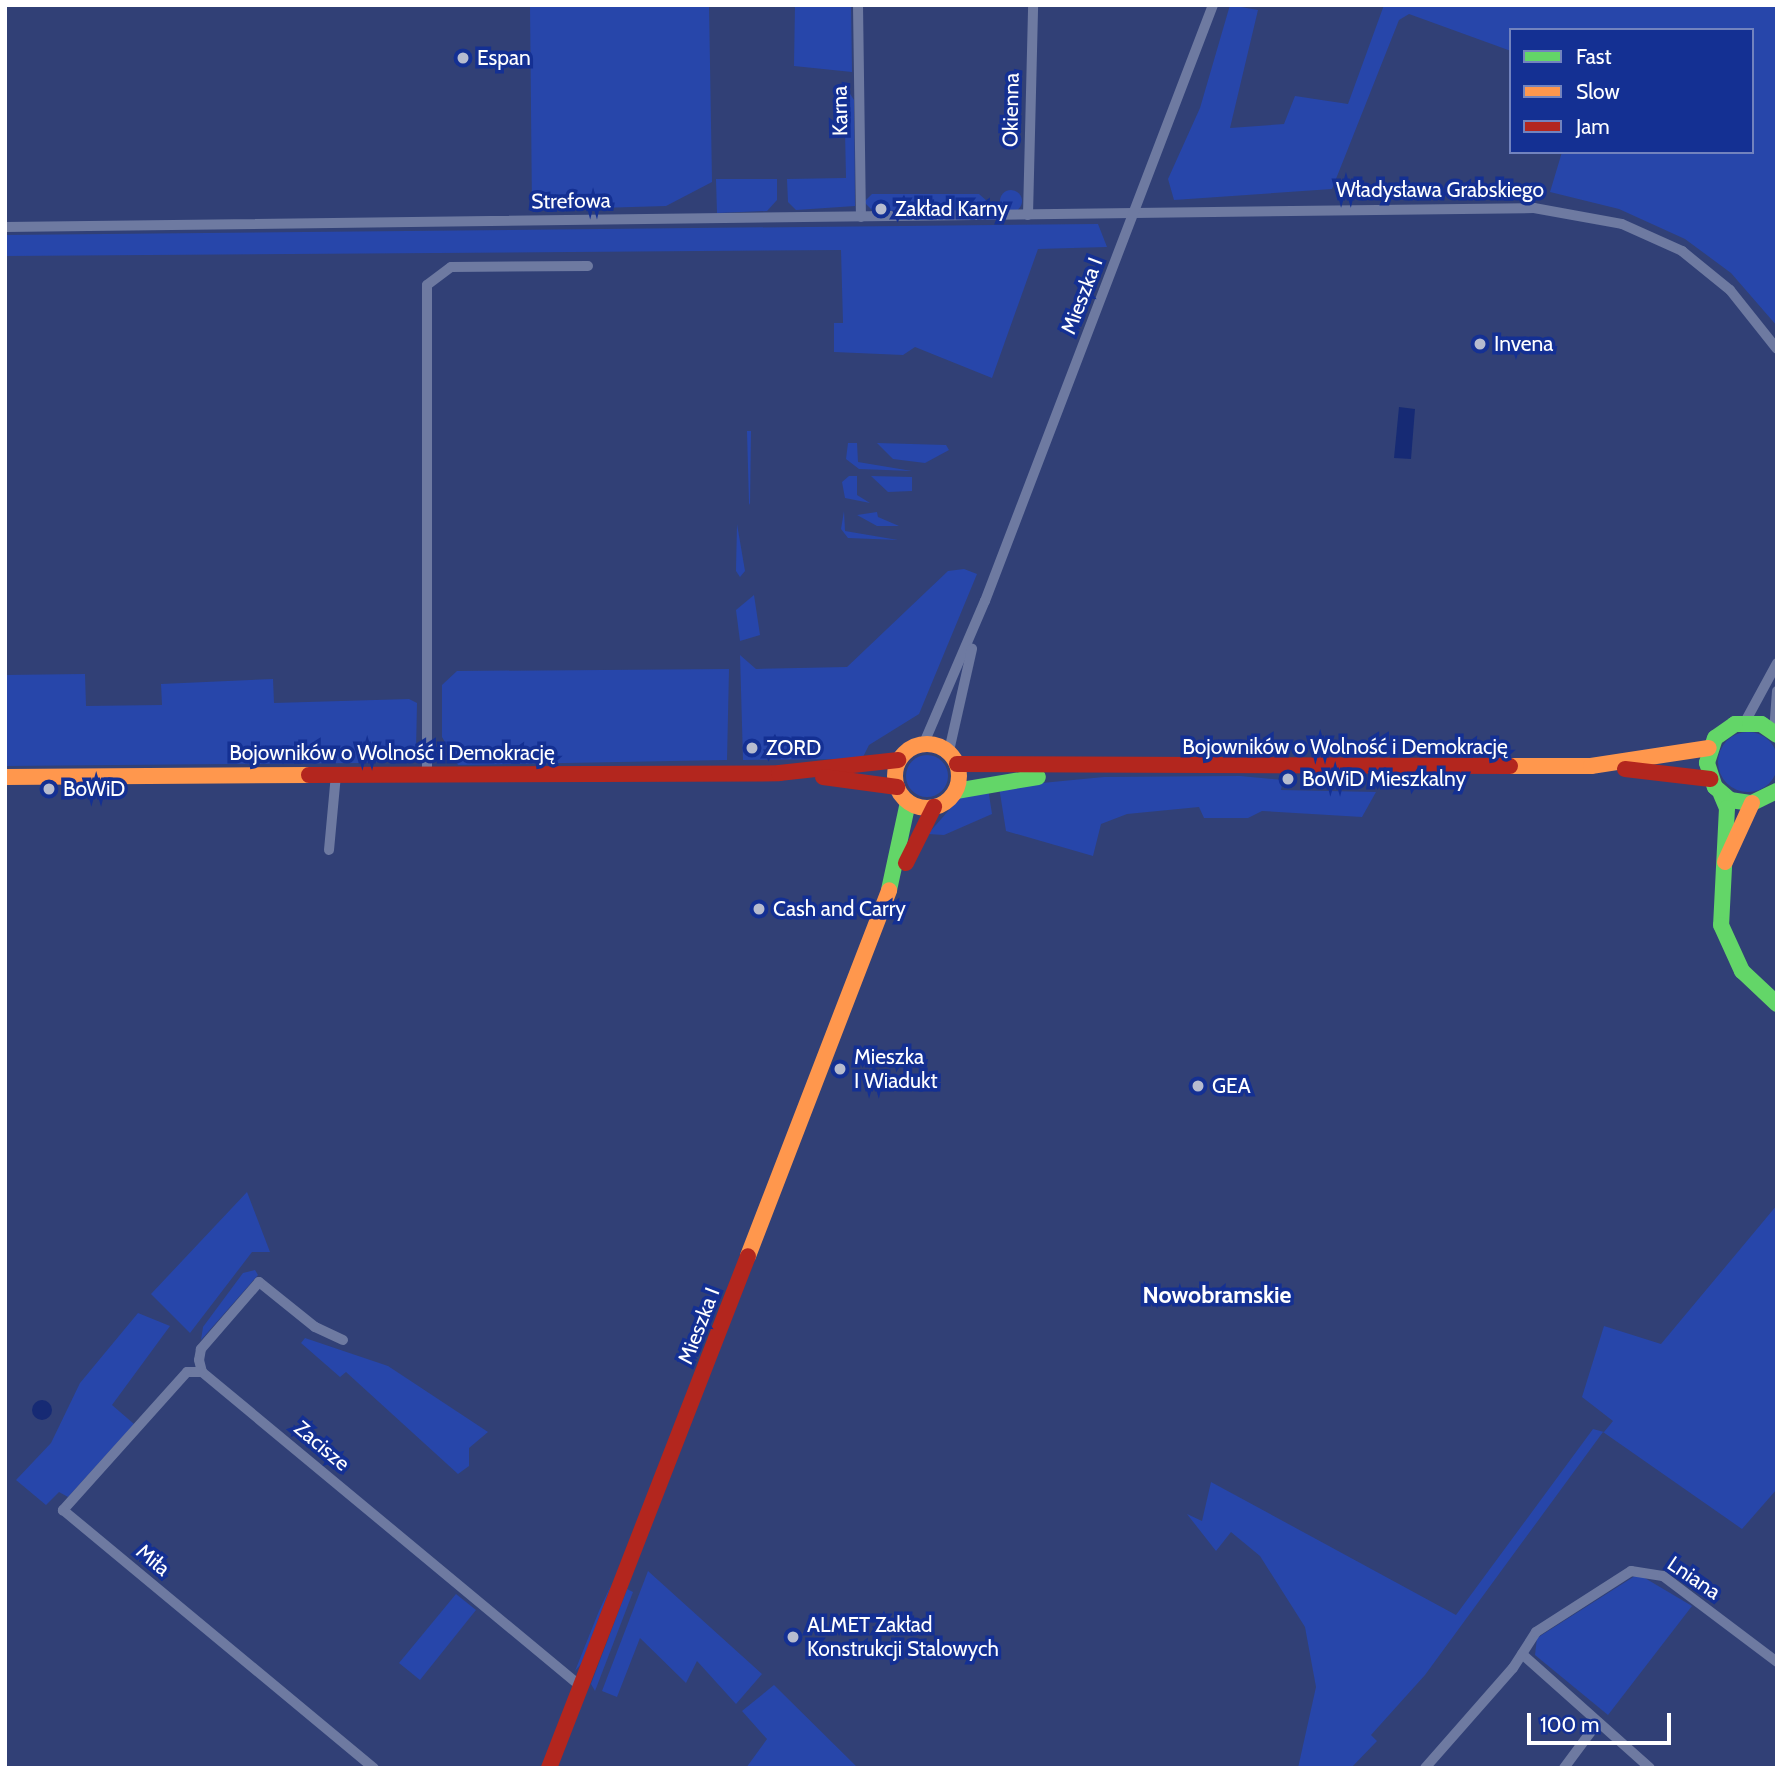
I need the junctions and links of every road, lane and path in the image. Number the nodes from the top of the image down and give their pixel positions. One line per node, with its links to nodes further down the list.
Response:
1 (858, 5): 6 (street, Karna)
2 (1033, 5): 5 (street, Okienna)
3 (1213, 5): 4 (street, Mieszka I)
4 (1137, 213): 5 (street, Strefowa); 9 (street, Władysława Grabskiego); 10 (street, Mieszka I)
5 (1028, 215): 6 (street, Strefowa)
6 (861, 216): 7 (street, Strefowa)
7 (5, 227)
8 (588, 266): 22 (street)
9 (1777, 349)
10 (985, 601): 15 (street, Mieszka I); 17 (street, Mieszka I)
11 (1777, 663): 13 (street)
12 (1777, 691): 14 (street)
13 (1745, 722): 14 (main road); 16 (main road)
14 (1776, 734)
15 (924, 743): 17 (main road); 18 (main road)
16 (1709, 748): 19 (main road, Bojowników o Wolność i Demokrację); 25 (main road)
17 (953, 757): 20 (main road, Bojowników o Wolność i Demokrację); 28 (main road)
18 (898, 760): 21 (main road, Bojowników o Wolność i Demokrację); 26 (main road)
19 (1591, 765): 20 (main road, Bojowników o Wolność i Demokrację); 25 (main road, Bojowników o Wolność i Demokrację)
20 (1100, 769): 28 (main road, Bojowników o Wolność i Demokrację)
21 (779, 773): 22 (main road, Bojowników o Wolność i Demokrację); 26 (main road, Bojowników o Wolność i Demokrację)
22 (427, 774): 23 (main road, Bojowników o Wolność i Demokrację)
23 (336, 775): 24 (main road, Bojowników o Wolność i Demokrację); 33 (street)
24 (5, 777)
25 (1710, 779): 29 (main road)
26 (897, 787): 30 (main road)
27 (1777, 790): 31 (main road)
28 (956, 791): 32 (main road)
29 (1721, 794): 31 (main road); 34 (main road)
30 (908, 802): 32 (main road); 35 (main road, Mieszka I)
31 (1752, 803): 34 (main road)
32 (934, 807): 35 (main road, Mieszka I)
33 (329, 850)
34 (1722, 867): 36 (main road)
35 (887, 900): 41 (main road, Mieszka I)
36 (1777, 1004)
37 (343, 1340): 38 (street)
38 (202, 1372): 41 (street, Zacisze); 43 (street, Miła)
39 (1522, 1654): 40 (street, Lniana); 42 (street); 45 (street, Lniana)
40 (1777, 1662)
41 (581, 1687): 44 (main road, Mieszka I)
42 (1598, 1722): 46 (street); 47 (street)
43 (374, 1768)
44 (550, 1768)
45 (1425, 1768)
46 (1564, 1768)
47 (1650, 1768)

